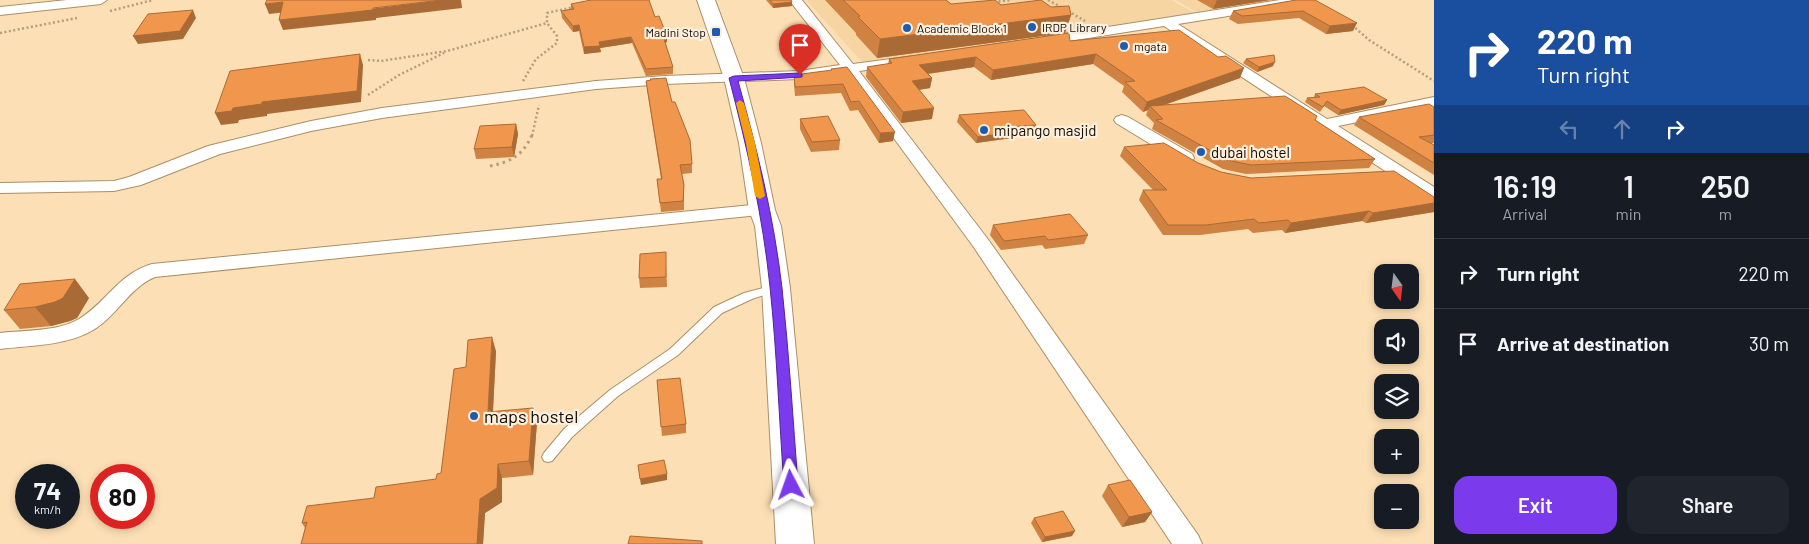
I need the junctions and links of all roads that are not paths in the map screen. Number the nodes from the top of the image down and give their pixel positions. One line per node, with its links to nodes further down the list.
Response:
1 (101, 0): 5 (street)
2 (706, 0): 11 (highway)
3 (795, 0): 10 (street)
4 (1304, 0): 7 (street)
5 (31, 4): 6 (street)
6 (0, 11)
7 (1168, 23): 8 (street); 14 (street)
8 (1027, 44)
9 (929, 58): 10 (street)
10 (850, 69): 11 (street); 25 (street)
11 (734, 78): 18 (street); 20 (highway)
12 (1431, 105): 14 (street)
13 (1122, 120): 15 (street)
14 (1324, 124): 16 (street)
15 (1200, 167)
16 (1400, 173): 17 (street); 19 (street)
17 (1371, 174)
18 (0, 188)
19 (1434, 195)
20 (762, 210): 21 (highway); 22 (street)
21 (776, 288): 23 (lane); 24 (highway)
22 (0, 341)
23 (548, 457)
24 (796, 544)
25 (1188, 544)

